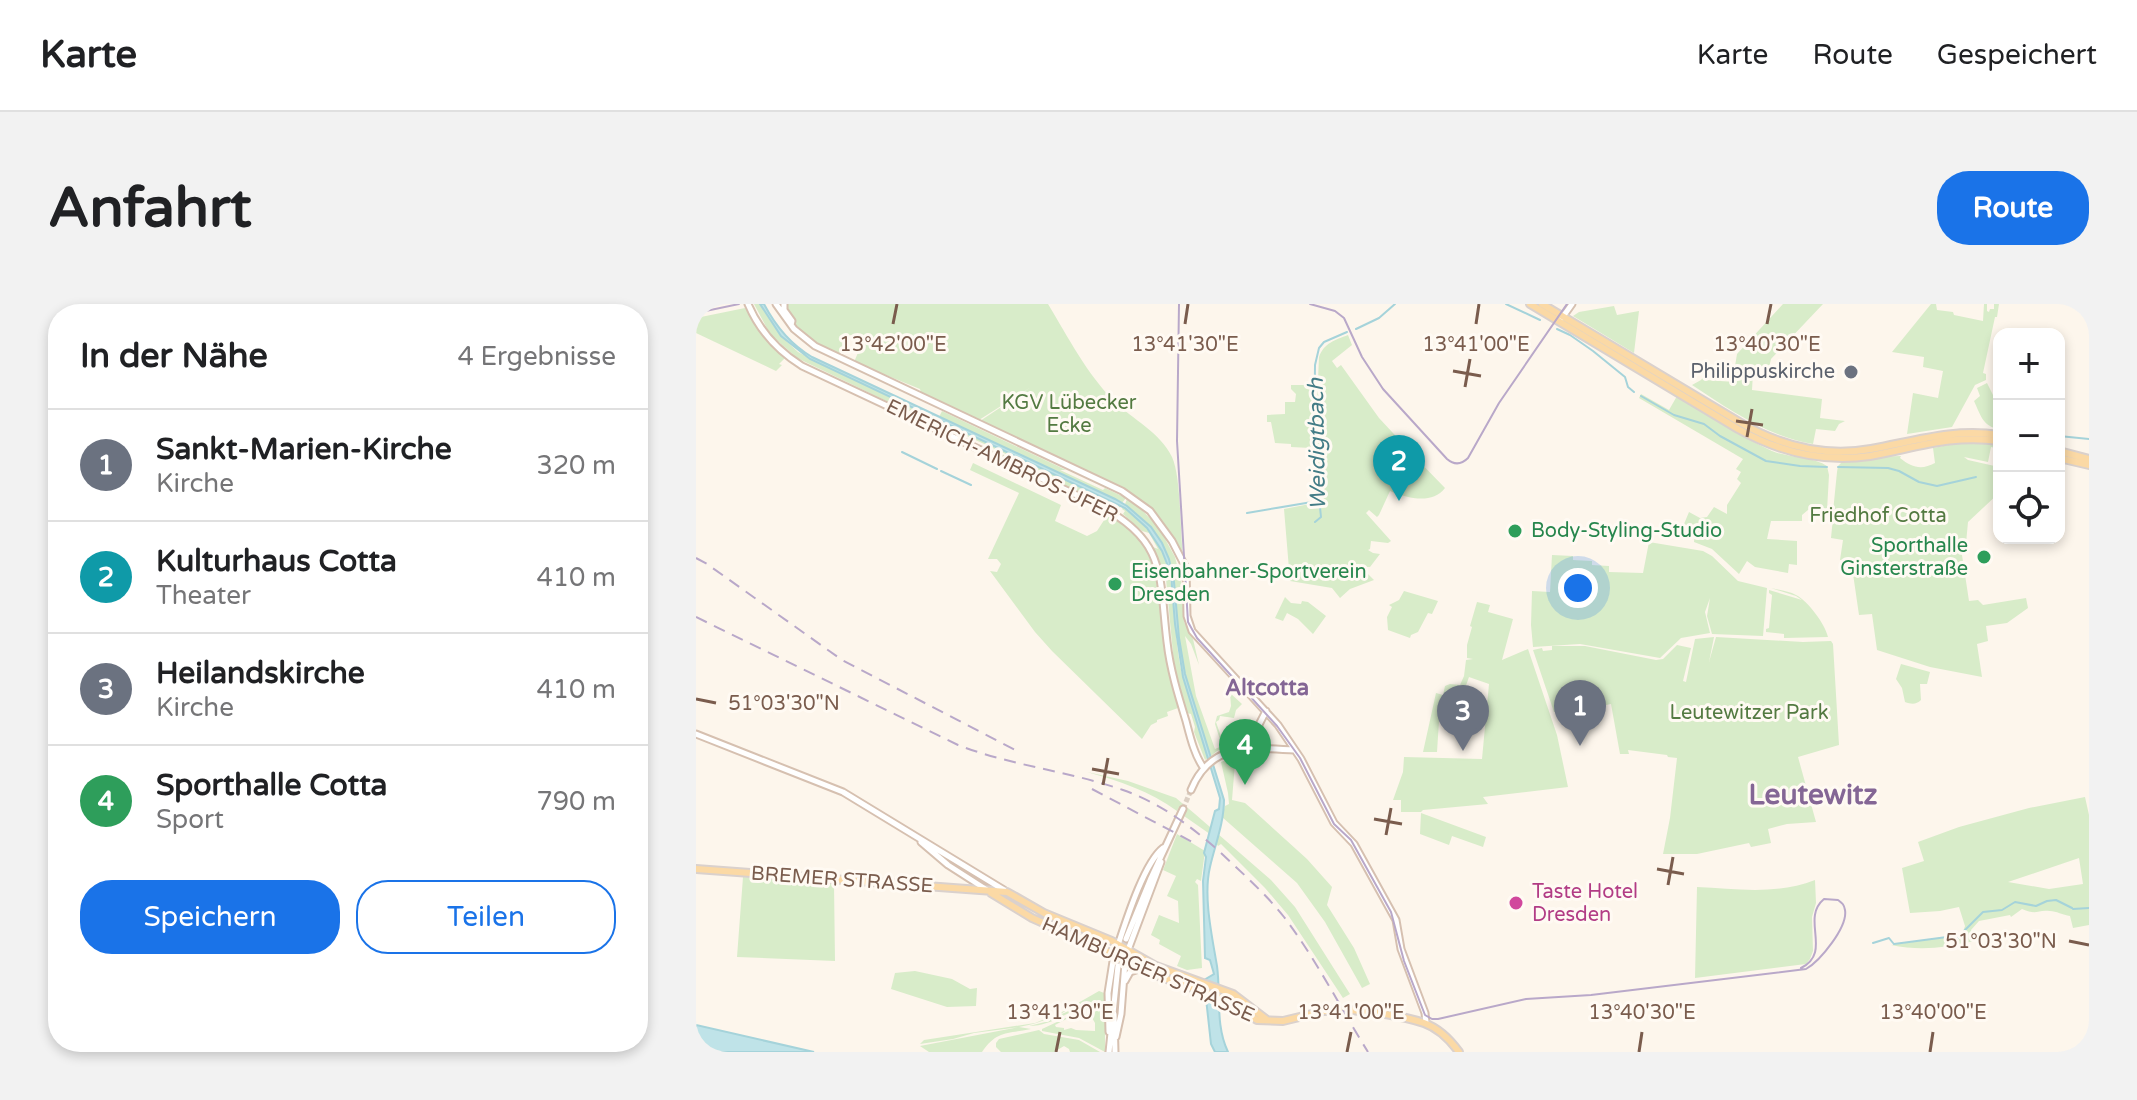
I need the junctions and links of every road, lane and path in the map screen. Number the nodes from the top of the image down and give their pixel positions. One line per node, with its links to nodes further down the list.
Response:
1 (708, 304): 8 (main road)
2 (748, 304): 22 (main road, EMERICH-AMBROS-UFER)
3 (776, 304): 11 (main road, EMERICH-AMBROS-UFER)
4 (784, 304): 11 (main road)
5 (1530, 304): 9 (main road)
6 (1542, 304): 9 (main road)
7 (1572, 304): 10 (main road)
8 (696, 307)
9 (1555, 311): 10 (main road)
10 (1561, 319): 12 (main road); 13 (main road)
11 (791, 326): 18 (main road, EMERICH-AMBROS-UFER)
12 (1993, 435)
13 (1993, 441)
14 (2065, 453): 16 (main road)
15 (2065, 459): 17 (main road)
16 (2089, 459)
17 (2089, 465)
18 (1266, 711): 20 (main road); 21 (main road)
19 (696, 734): 25 (main road, HAMBURGER STRASSE)
20 (1247, 748): 21 (main road); 22 (main road)
21 (1295, 750): 40 (main road)
22 (1204, 766): 23 (main road)
23 (1191, 790)
24 (1183, 809): 26 (main road)
25 (917, 838): 29 (main road, HAMBURGER STRASSE); 30 (main road, HAMBURGER STRASSE)
26 (1167, 845): 27 (main road); 32 (main road)
27 (1162, 853): 31 (main road); 33 (main road)
28 (696, 869): 29 (main road, BREMER STRASSE)
29 (988, 891): 30 (main road, HAMBURGER STRASSE); 34 (main road, HAMBURGER STRASSE)
30 (1007, 892): 32 (main road, HAMBURGER STRASSE)
31 (1126, 939)
32 (1118, 945): 33 (main road, HAMBURGER STRASSE); 34 (main road)
33 (1128, 951): 35 (main road); 39 (main road, HAMBURGER STRASSE)
34 (1114, 955): 35 (main road, HAMBURGER STRASSE); 41 (main road)
35 (1125, 962): 37 (main road, HAMBURGER STRASSE); 38 (main road)
36 (1118, 966): 41 (main road)
37 (1139, 969): 38 (main road); 39 (main road, HAMBURGER STRASSE)
38 (1123, 986): 41 (main road)
39 (1267, 1020): 40 (main road, HAMBURGER STRASSE)
40 (1426, 1023): 43 (main road)
41 (1113, 1037): 42 (main road)
42 (1112, 1052)
43 (1459, 1052)

